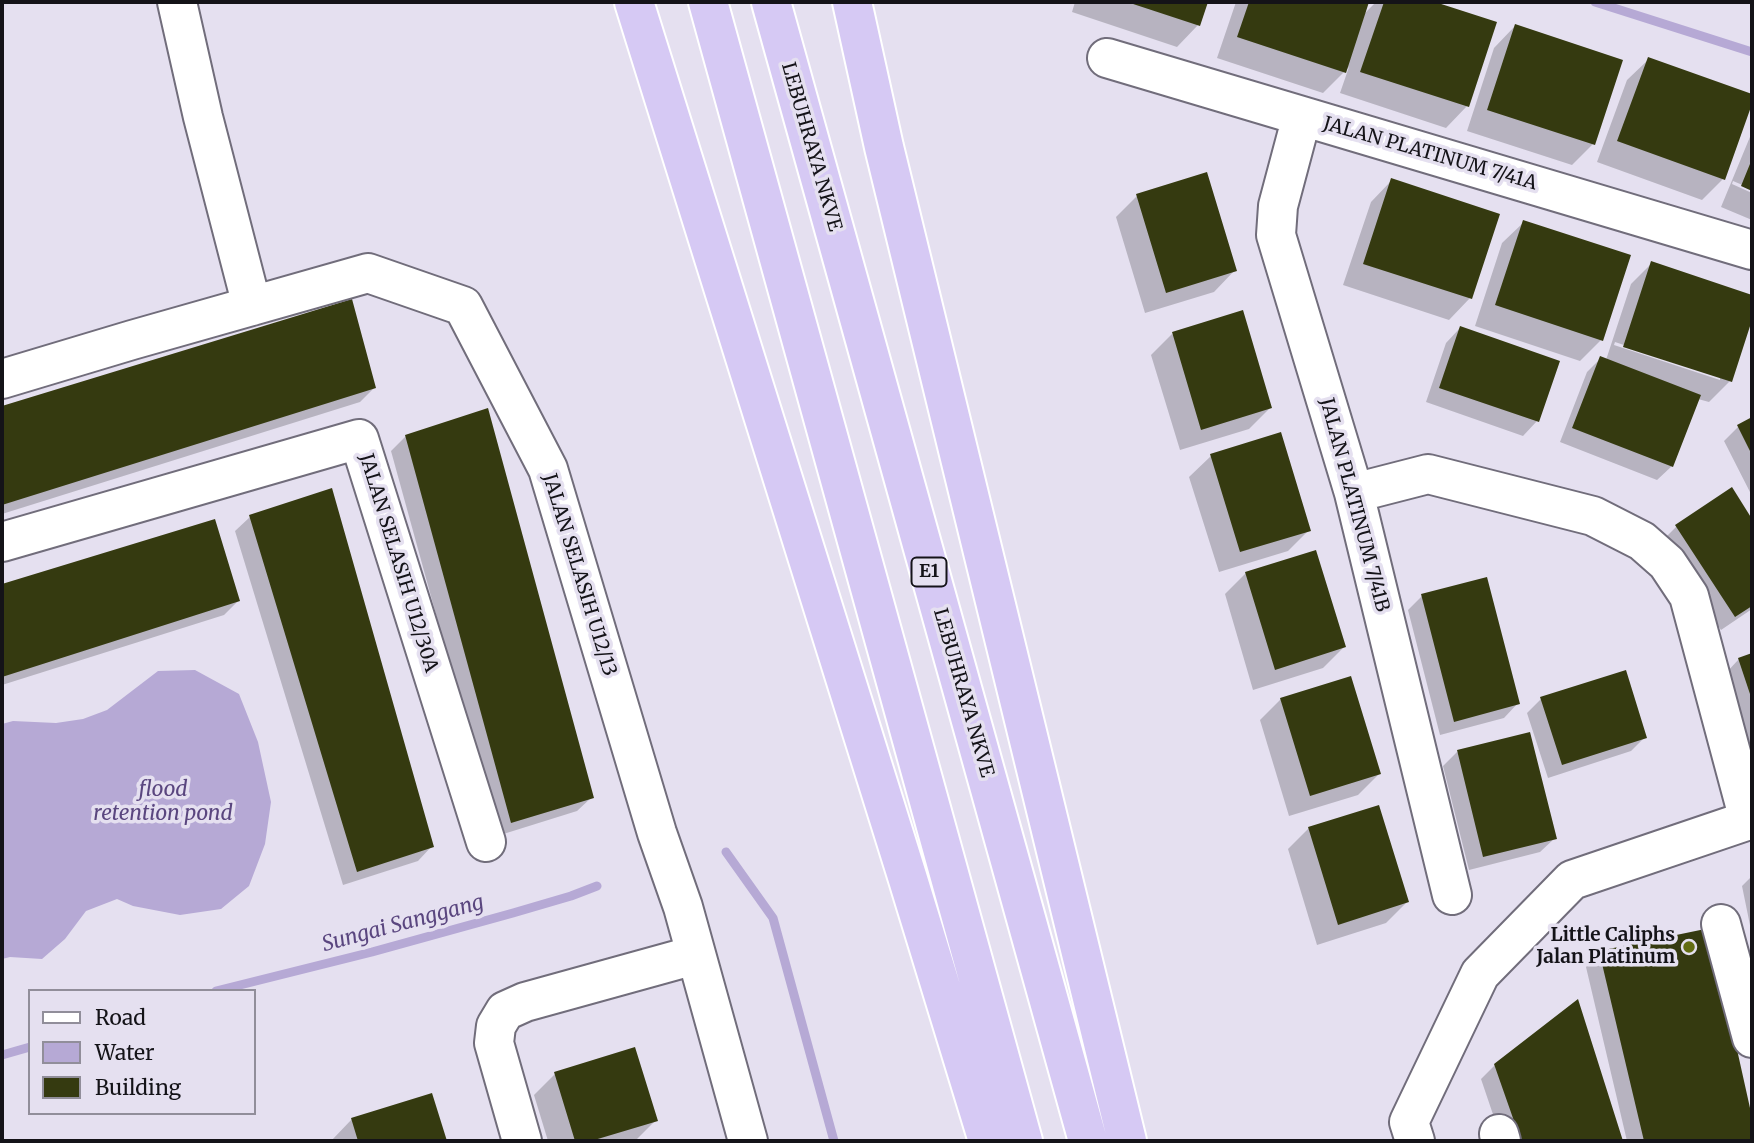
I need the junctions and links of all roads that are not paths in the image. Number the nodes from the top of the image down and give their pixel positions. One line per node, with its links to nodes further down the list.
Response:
1 (177, 2): 9 (street)
2 (634, 2): 21 (highway)
3 (708, 2): 22 (highway)
4 (771, 2): 23 (highway, LEBUHRAYA NKVE / E1)
5 (852, 2): 24 (highway)
6 (1107, 58): 7 (street, JALAN PLATINUM 7/41A)
7 (1302, 116): 8 (street, JALAN PLATINUM 7/41A); 11 (street, JALAN PLATINUM 7/41B)
8 (1752, 250)
9 (252, 306): 10 (street, JALAN SELASIH U12/13); 17 (street, JALAN SELASIH U12/13)
10 (2, 379)
11 (1354, 493): 13 (street); 15 (street, JALAN PLATINUM 7/41B)
12 (2, 542): 14 (street, JALAN SELASIH U12/30A)
13 (1751, 820): 25 (street)
14 (486, 842)
15 (1452, 895)
16 (1721, 924): 18 (street)
17 (695, 955): 19 (street); 20 (street, JALAN SELASIH U12/13)
18 (1752, 1038)
19 (522, 1141)
20 (748, 1141)
21 (988, 1141)
22 (1023, 1141)
23 (1088, 1141)
24 (1127, 1141)
25 (1415, 1141)

